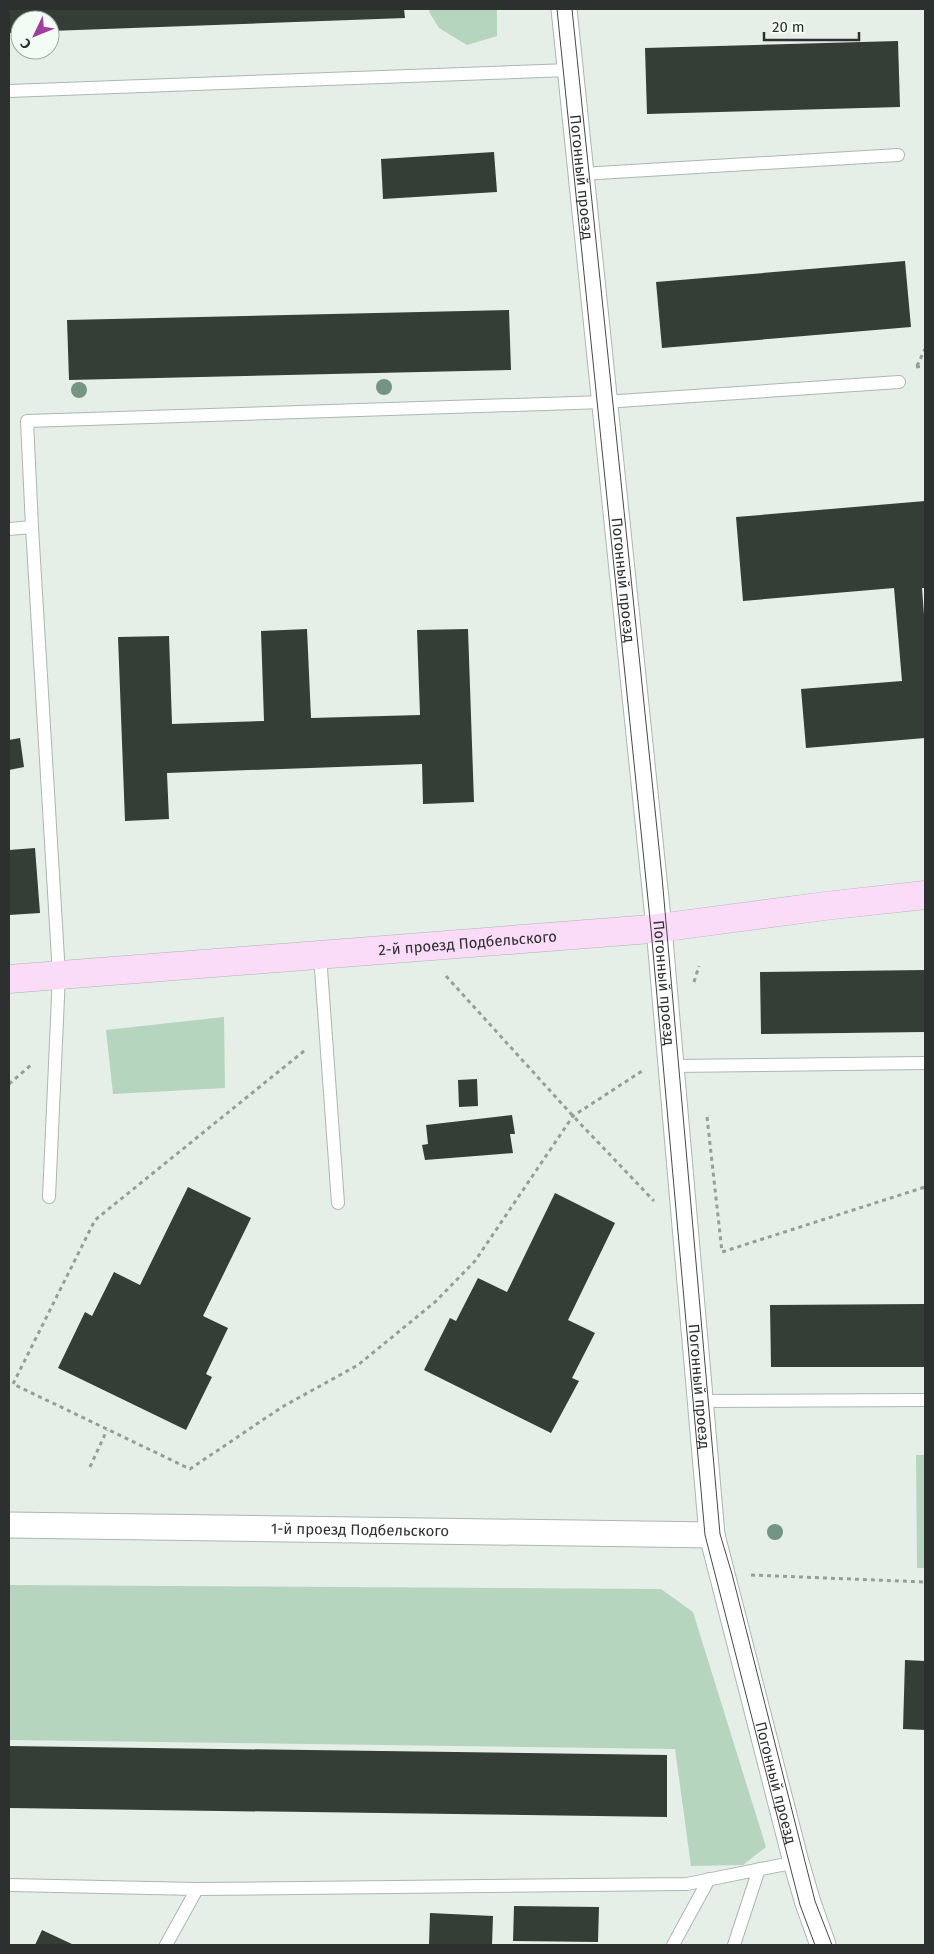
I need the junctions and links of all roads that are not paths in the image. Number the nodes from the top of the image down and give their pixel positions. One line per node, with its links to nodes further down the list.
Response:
1 (564, 9): 2 (street, Погонный проезд)
2 (570, 70): 3 (lane); 5 (street, Погонный проезд)
3 (9, 91)
4 (898, 155): 5 (lane)
5 (581, 174): 7 (street, Погонный проезд)
6 (899, 382): 7 (lane)
7 (604, 402): 8 (lane); 11 (street, Погонный проезд)
8 (32, 527): 9 (lane); 13 (lane)
9 (9, 529)
10 (925, 895): 11 (street, 2-й проезд Подбельского)
11 (659, 928): 12 (street, 2-й проезд Подбельского); 16 (street, Погонный проезд)
12 (320, 955): 13 (street, 2-й проезд Подбельского); 18 (lane)
13 (60, 975): 14 (street, 2-й проезд Подбельского); 17 (lane)
14 (9, 979)
15 (925, 1062): 16 (lane)
16 (670, 1066): 20 (street, Погонный проезд)
17 (49, 1197)
18 (338, 1203)
19 (925, 1400): 20 (lane)
20 (701, 1401): 22 (street, Погонный проезд)
21 (9, 1525): 22 (street, 1-й проезд Подбельского)
22 (712, 1535): 23 (street, Погонный проезд)
23 (796, 1862): 24 (lane); 31 (street, Погонный проезд)
24 (759, 1869): 25 (lane); 30 (lane)
25 (709, 1879): 27 (lane); 29 (lane)
26 (9, 1885): 27 (lane)
27 (197, 1889): 28 (lane)
28 (166, 1945)
29 (673, 1945)
30 (734, 1945)
31 (824, 1945)

